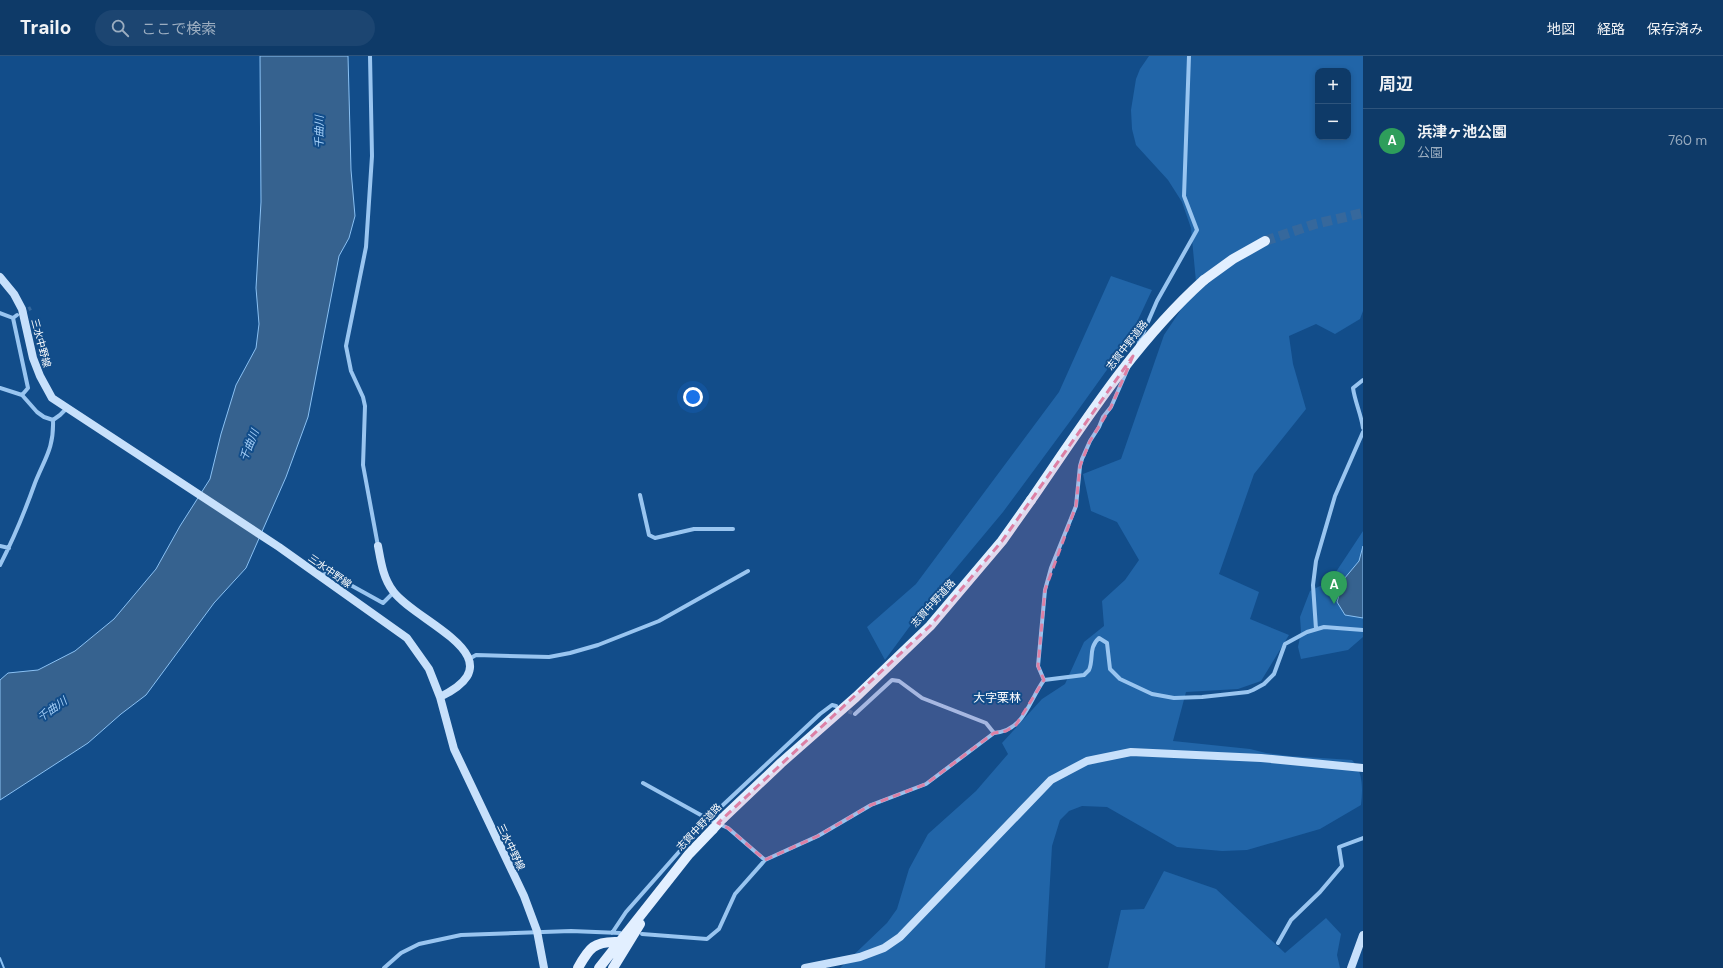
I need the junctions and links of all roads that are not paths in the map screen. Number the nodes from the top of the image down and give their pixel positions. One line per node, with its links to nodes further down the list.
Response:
1 (370, 56): 18 (street)
2 (1189, 56): 27 (street)
3 (1265, 241): 37 (main road, 志賀中野道路, bridge)
4 (0, 277): 11 (main road, 三水中野線)
5 (0, 312): 7 (street)
6 (17, 315): 7 (street)
7 (13, 318): 10 (street)
8 (1363, 380): 13 (street)
9 (0, 388): 10 (street)
10 (22, 395): 12 (street)
11 (67, 408): 12 (street); 22 (main road, 三水中野線)
12 (53, 420): 19 (street)
13 (1363, 428)
14 (1363, 432): 24 (street)
15 (640, 494): 16 (street)
16 (733, 529)
17 (0, 546): 19 (street)
18 (378, 546): 23 (main road)
19 (9, 548): 20 (street)
20 (0, 565)
21 (748, 571): 26 (street)
22 (321, 576): 23 (street); 28 (main road, 三水中野線)
23 (394, 592): 26 (main road)
24 (1316, 629): 25 (street); 27 (street)
25 (1363, 630)
26 (469, 658): 28 (main road)
27 (1044, 680): 31 (street)
28 (440, 697): 38 (main road, 三水中野線)
29 (836, 706): 34 (street)
30 (855, 714): 31 (street)
31 (994, 733): 36 (street)
32 (1363, 768): 49 (main road)
33 (643, 783): 34 (street)
34 (708, 819): 36 (street); 39 (street)
35 (1363, 838): 43 (street)
36 (765, 860): 40 (street)
37 (657, 894): 42 (main road, 志賀中野道路); 48 (main road)
38 (537, 931): 39 (street); 44 (street); 45 (main road, 三水中野線)
39 (612, 933): 42 (street)
40 (642, 934)
41 (1363, 935): 50 (main road)
42 (619, 938): 46 (main road); 47 (main road, 志賀中野道路)
43 (1278, 943)
44 (384, 968)
45 (544, 968)
46 (578, 968)
47 (599, 968)
48 (613, 968)
49 (805, 968)
50 (1351, 968)

